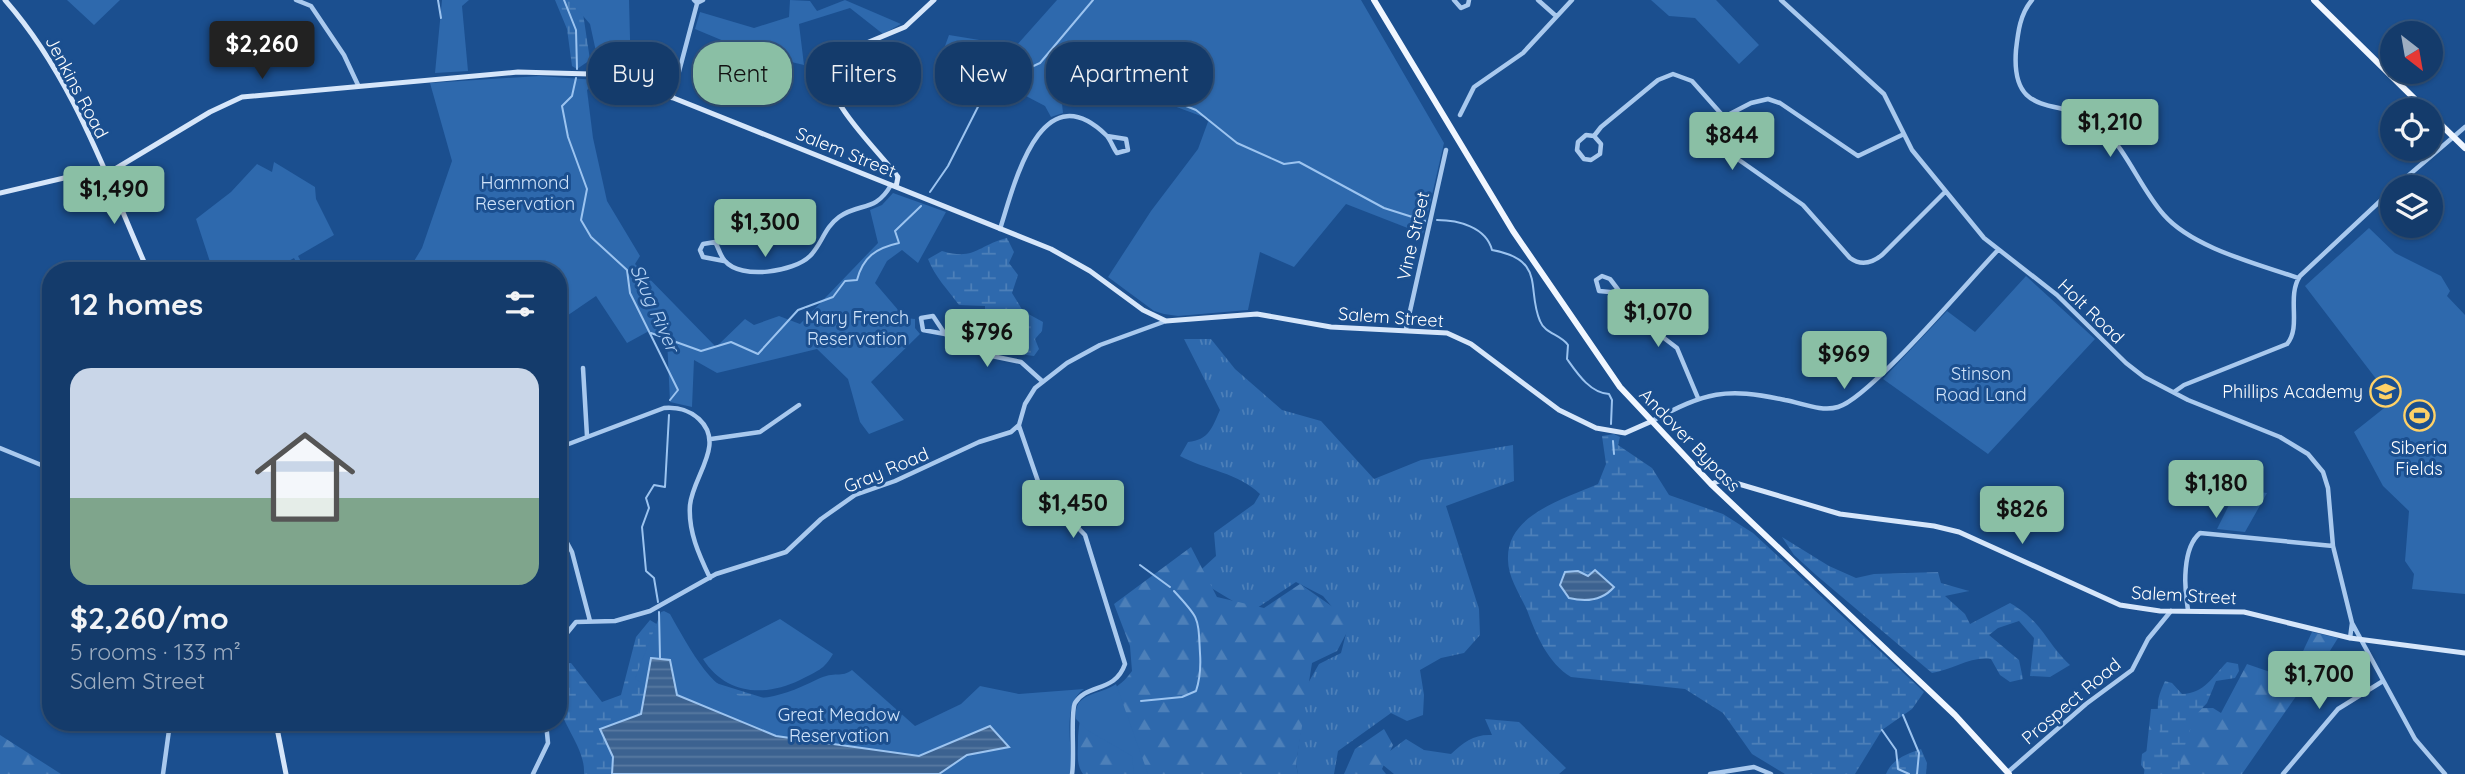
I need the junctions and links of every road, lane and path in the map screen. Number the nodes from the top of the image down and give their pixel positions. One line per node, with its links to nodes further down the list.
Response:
1 (5, 0): 30 (street, Jenkins Road)
2 (296, 0): 13 (street)
3 (934, 0): 32 (street)
4 (1374, 0): 50 (main road, Andover Bypass)
5 (1454, 0): 6 (street)
6 (1469, 0)
7 (1538, 0): 14 (street)
8 (1572, 0): 14 (street)
9 (1782, 0): 24 (street, Holt Road)
10 (2032, 0): 40 (street)
11 (2314, 0): 18 (main road)
12 (698, 1): 15 (street)
13 (311, 3): 17 (street)
14 (1556, 16): 20 (street)
15 (679, 75)
16 (588, 76): 17 (street, Salem Street)
17 (358, 86): 30 (street, Salem Street)
18 (2414, 98)
19 (679, 100): 32 (street, Salem Street)
20 (1460, 115)
21 (1724, 117): 24 (street); 26 (street); 33 (street)
22 (2443, 127): 27 (main road)
23 (2465, 127): 27 (street)
24 (1905, 134): 33 (street, Holt Road)
25 (1107, 136): 25 (street); 36 (street)
26 (1594, 136): 26 (street)
27 (2453, 137): 28 (main road); 31 (street)
28 (2465, 149)
29 (1446, 150): 43 (street, Vine Street)
30 (104, 169): 34 (street, Salem Street); 39 (street, Jenkins Road)
31 (2410, 175)
32 (893, 186): 36 (street, Salem Street); 38 (street)
33 (1945, 192): 37 (street, Holt Road)
34 (0, 194)
35 (2380, 202): 40 (street)
36 (1000, 229): 42 (street, Salem Street)
37 (1998, 250): 47 (street, Holt Road); 48 (street)
38 (724, 261): 38 (street)
39 (144, 262)
40 (2298, 278): 47 (street)
41 (1621, 293): 41 (street); 48 (street)
42 (1166, 321): 43 (street, Salem Street); 46 (street)
43 (1406, 329): 50 (street, Salem Street)
44 (945, 334): 44 (street); 46 (street)
45 (583, 368): 52 (street)
46 (1042, 381): 51 (street)
47 (2174, 393): 59 (street, Holt Road)
48 (1698, 397): 50 (street)
49 (799, 405): 53 (street)
50 (1650, 422): 57 (main road, Andover Bypass)
51 (1019, 425): 60 (street, Gray Road); 76 (street)
52 (587, 436): 53 (street); 54 (street)
53 (711, 439): 60 (street)
54 (567, 444)
55 (0, 448): 56 (street)
56 (42, 464)
57 (1710, 484): 61 (street, Salem Street); 79 (main road, Andover Bypass)
58 (567, 543): 63 (street)
59 (2333, 545): 62 (street); 64 (street, Holt Road)
60 (710, 578): 63 (street, Gray Road)
61 (2172, 610): 62 (street, Salem Street); 79 (street, Prospect Road)
62 (2188, 610): 66 (street, Salem Street)
63 (590, 621): 65 (street, Gray Road)
64 (2352, 623): 66 (street, Holt Road); 67 (street, Holt Road)
65 (567, 632)
66 (2350, 638): 67 (street, Salem Street)
67 (2361, 639): 68 (street, Salem Street); 69 (street, Holt Road)
68 (2465, 653)
69 (2383, 681): 80 (street); 81 (street, Holt Road)
70 (169, 731): 73 (street)
71 (278, 731): 74 (street)
72 (547, 731): 75 (street)
73 (163, 774)
74 (286, 774)
75 (533, 774)
76 (1072, 774)
77 (1710, 774): 78 (street)
78 (1771, 774)
79 (2007, 774)
80 (2283, 774)
81 (2445, 774)

